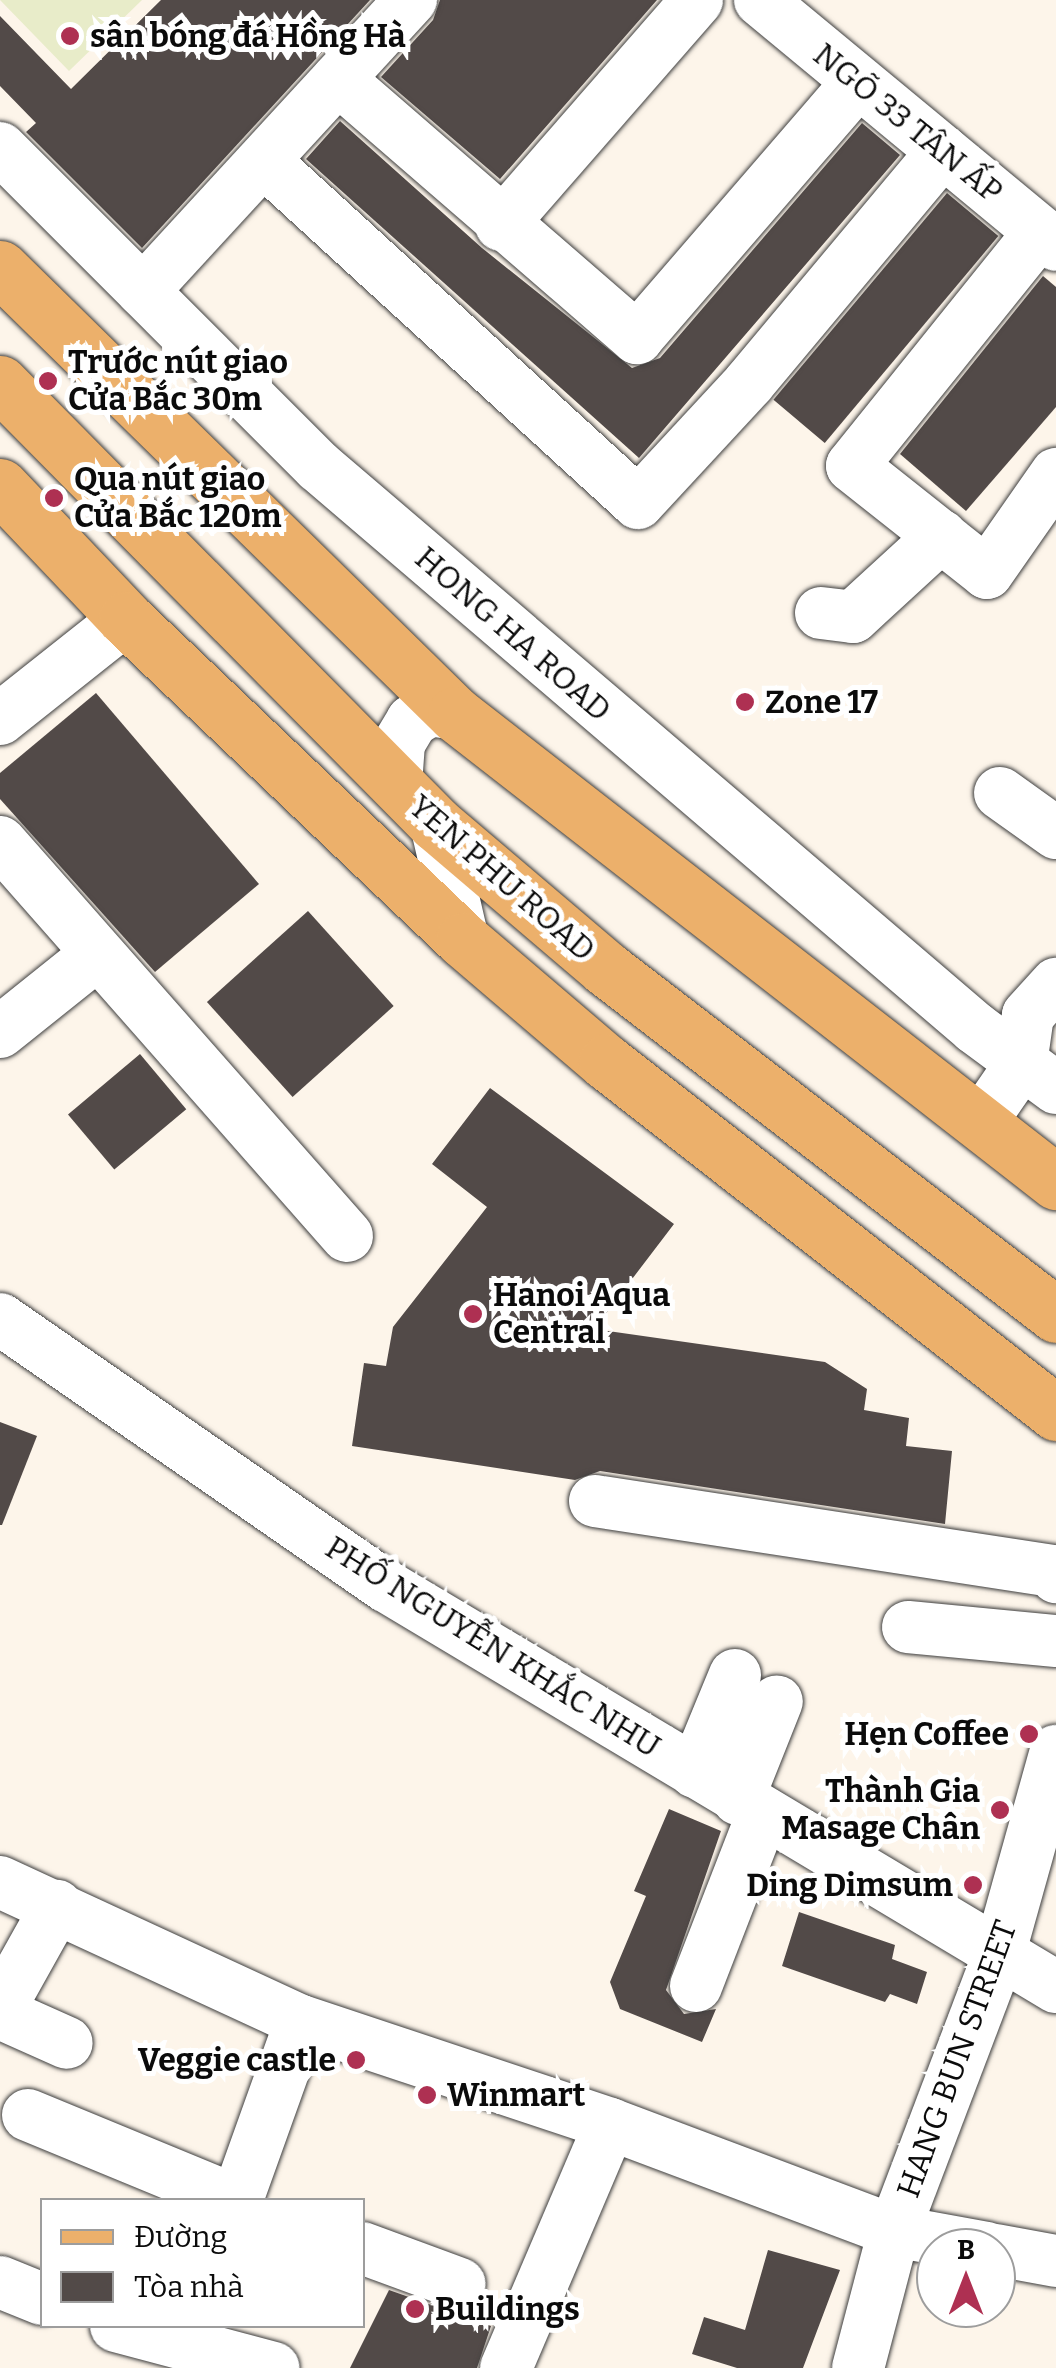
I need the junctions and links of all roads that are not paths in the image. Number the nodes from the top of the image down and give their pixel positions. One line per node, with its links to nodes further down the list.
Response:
1 (411, 0): 4 (street)
2 (697, 0): 9 (street)
3 (760, 0): 5 (street, NGÕ 33 TÂN ẤP)
4 (338, 80): 8 (street); 9 (street)
5 (856, 84): 7 (street, NGÕ 33 TÂN ẤP); 9 (street)
6 (0, 148): 12 (street, HONG HA ROAD)
7 (943, 150): 8 (street); 10 (street, NGÕ 33 TÂN ẤP)
8 (265, 162): 12 (street)
9 (501, 225)
10 (1048, 239): 16 (street)
11 (0, 268): 19 (main road)
12 (143, 290): 28 (street, HONG HA ROAD)
13 (0, 383): 21 (main road, YEN PHU ROAD)
14 (1056, 474): 16 (street)
15 (0, 486): 18 (main road)
16 (940, 536): 17 (street)
17 (821, 613)
18 (126, 618): 20 (street); 26 (main road)
19 (455, 714): 21 (street); 31 (main road)
20 (0, 719)
21 (396, 784): 23 (main road, YEN PHU ROAD)
22 (1000, 792): 24 (street)
23 (436, 824): 26 (street); 35 (main road, YEN PHU ROAD)
24 (1056, 832)
25 (0, 842): 27 (street)
26 (463, 940): 37 (main road)
27 (96, 956): 29 (street); 34 (street)
28 (976, 1028): 30 (street); 31 (street)
29 (0, 1032)
30 (1040, 1038): 32 (street)
31 (928, 1084): 32 (main road)
32 (981, 1122): 33 (main road)
33 (1056, 1182)
34 (347, 1236)
35 (1056, 1315)
36 (0, 1319): 44 (street, PHỐ NGUYỄN KHẮC NHU)
37 (1056, 1412)
38 (595, 1501): 39 (street)
39 (1056, 1578)
40 (908, 1627): 41 (street)
41 (1056, 1641)
42 (756, 1688): 44 (street)
43 (1056, 1751): 47 (street, HANG BUN STREET)
44 (732, 1795): 47 (street, PHỐ NGUYỄN KHẮC NHU); 48 (street)
45 (0, 1882): 46 (street)
46 (56, 1906): 50 (street); 51 (street)
47 (999, 1955): 49 (street, PHỐ NGUYỄN KHẮC NHU); 57 (street, HANG BUN STREET)
48 (696, 1986)
49 (1056, 1987)
50 (0, 2011): 52 (street)
51 (301, 2022): 54 (street); 56 (street)
52 (66, 2043)
53 (28, 2115): 55 (street)
54 (610, 2124): 57 (street); 68 (street)
55 (231, 2198)
56 (237, 2198)
57 (894, 2231): 58 (street); 69 (street, HANG BUN STREET)
58 (916, 2235)
59 (365, 2249): 63 (street)
60 (1016, 2254): 61 (street)
61 (1056, 2261)
62 (0, 2282): 64 (street)
63 (460, 2284)
64 (40, 2298)
65 (123, 2328): 66 (street)
66 (188, 2346): 67 (street)
67 (274, 2368)
68 (506, 2368)
69 (858, 2368)

